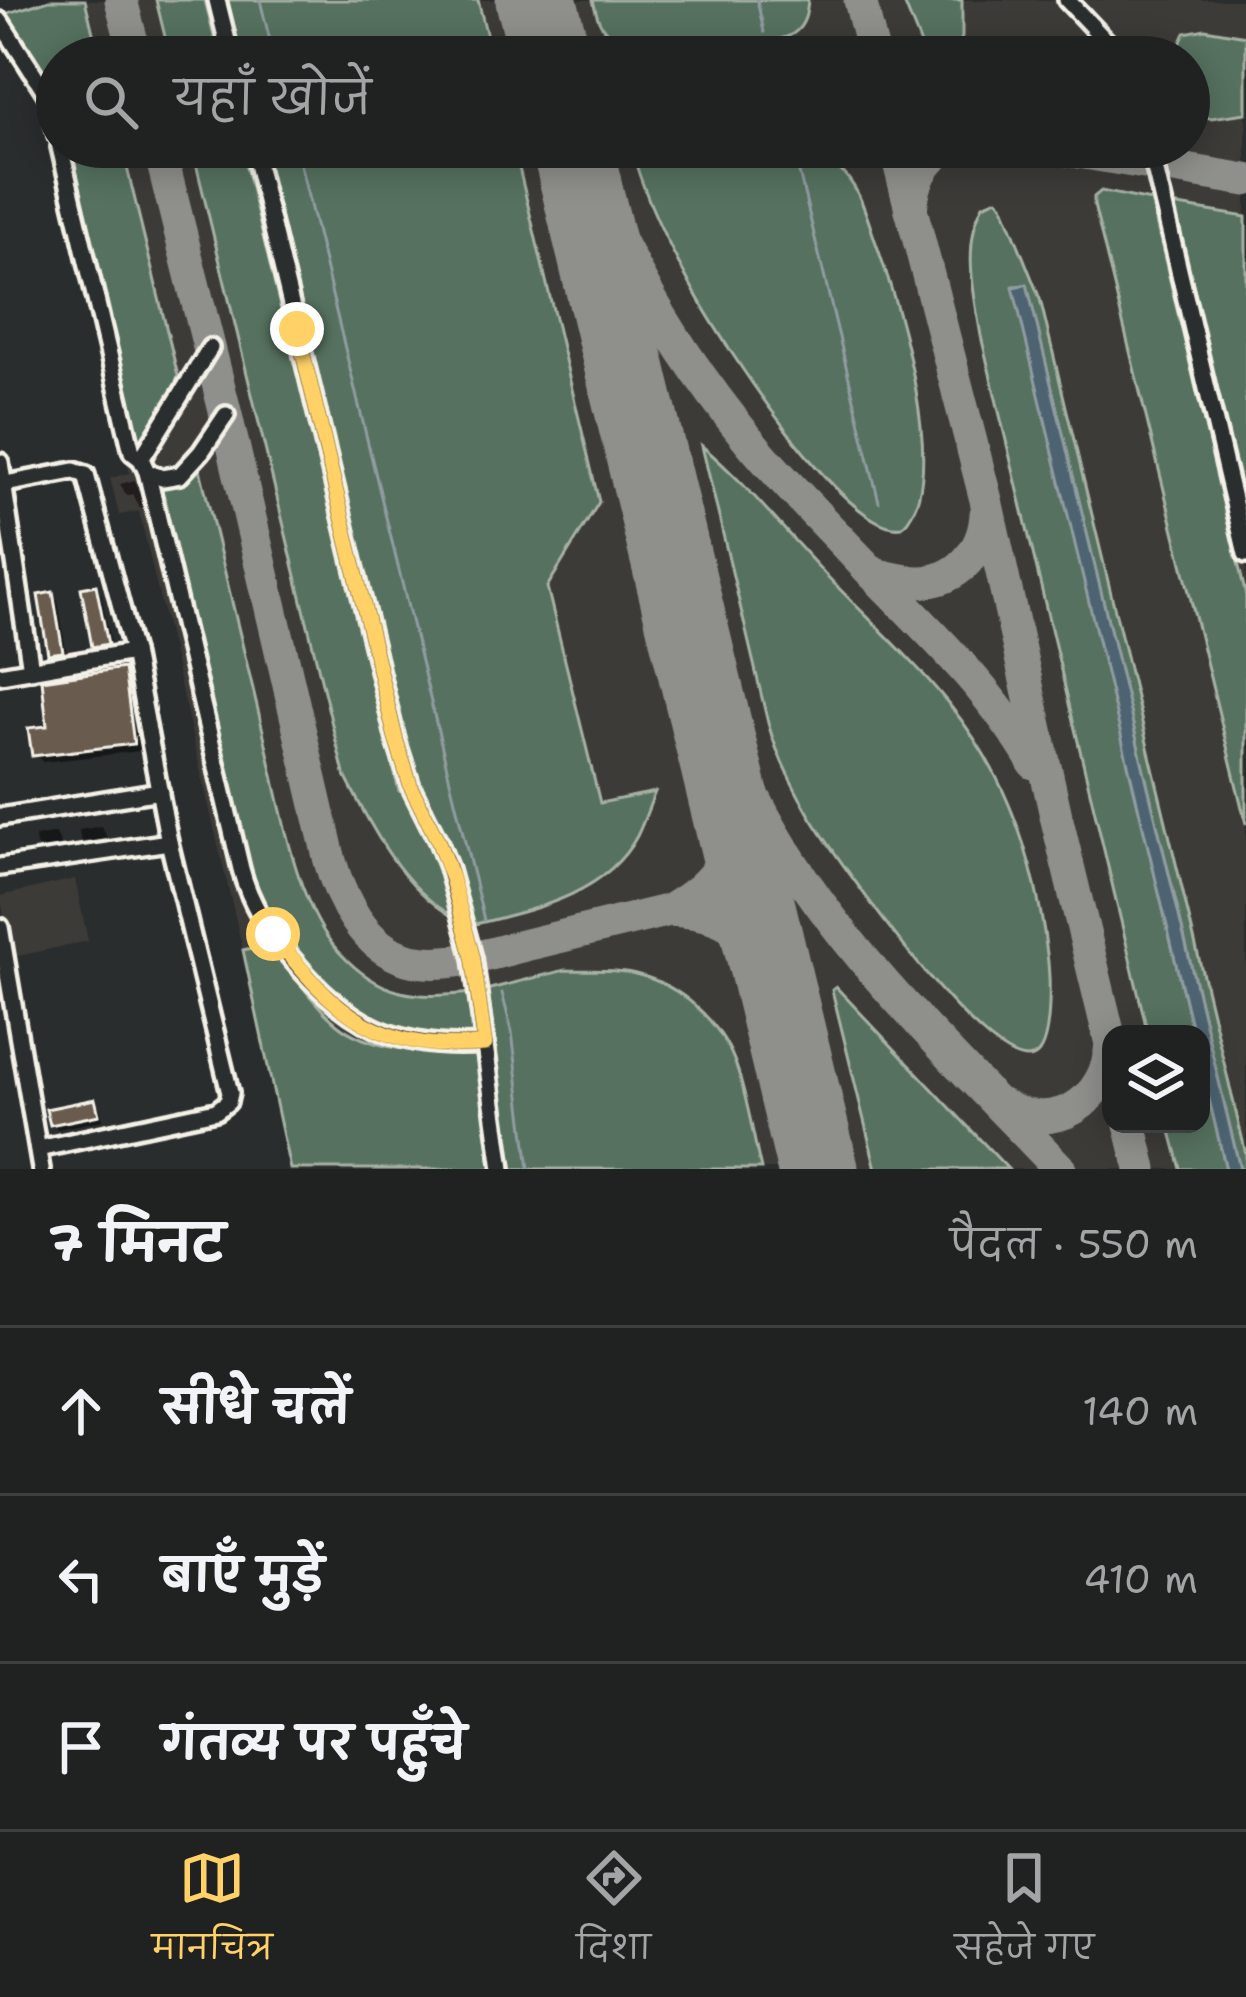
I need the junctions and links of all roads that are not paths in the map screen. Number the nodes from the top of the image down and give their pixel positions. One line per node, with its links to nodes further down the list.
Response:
1 (217, 0): 4 (street)
2 (1067, 0): 5 (street)
3 (0, 21): 6 (street)
4 (226, 36)
5 (1100, 36)
6 (36, 77)
7 (65, 168): 13 (street)
8 (258, 168): 25 (street)
9 (1155, 168): 15 (street)
10 (210, 348): 13 (street)
11 (226, 415): 13 (street)
12 (0, 463): 14 (street)
13 (144, 465): 25 (street)
14 (2, 485): 16 (street); 17 (street)
15 (1246, 554)
16 (133, 652): 17 (street); 19 (street)
17 (31, 670): 18 (street)
18 (0, 675)
19 (160, 791): 20 (street); 21 (street)
20 (0, 817)
21 (169, 842): 22 (street); 26 (street)
22 (0, 867)
23 (0, 927): 24 (street)
24 (5, 993): 26 (street)
25 (485, 1044): 28 (street)
26 (38, 1149): 27 (street)
27 (41, 1169)
28 (502, 1169)

